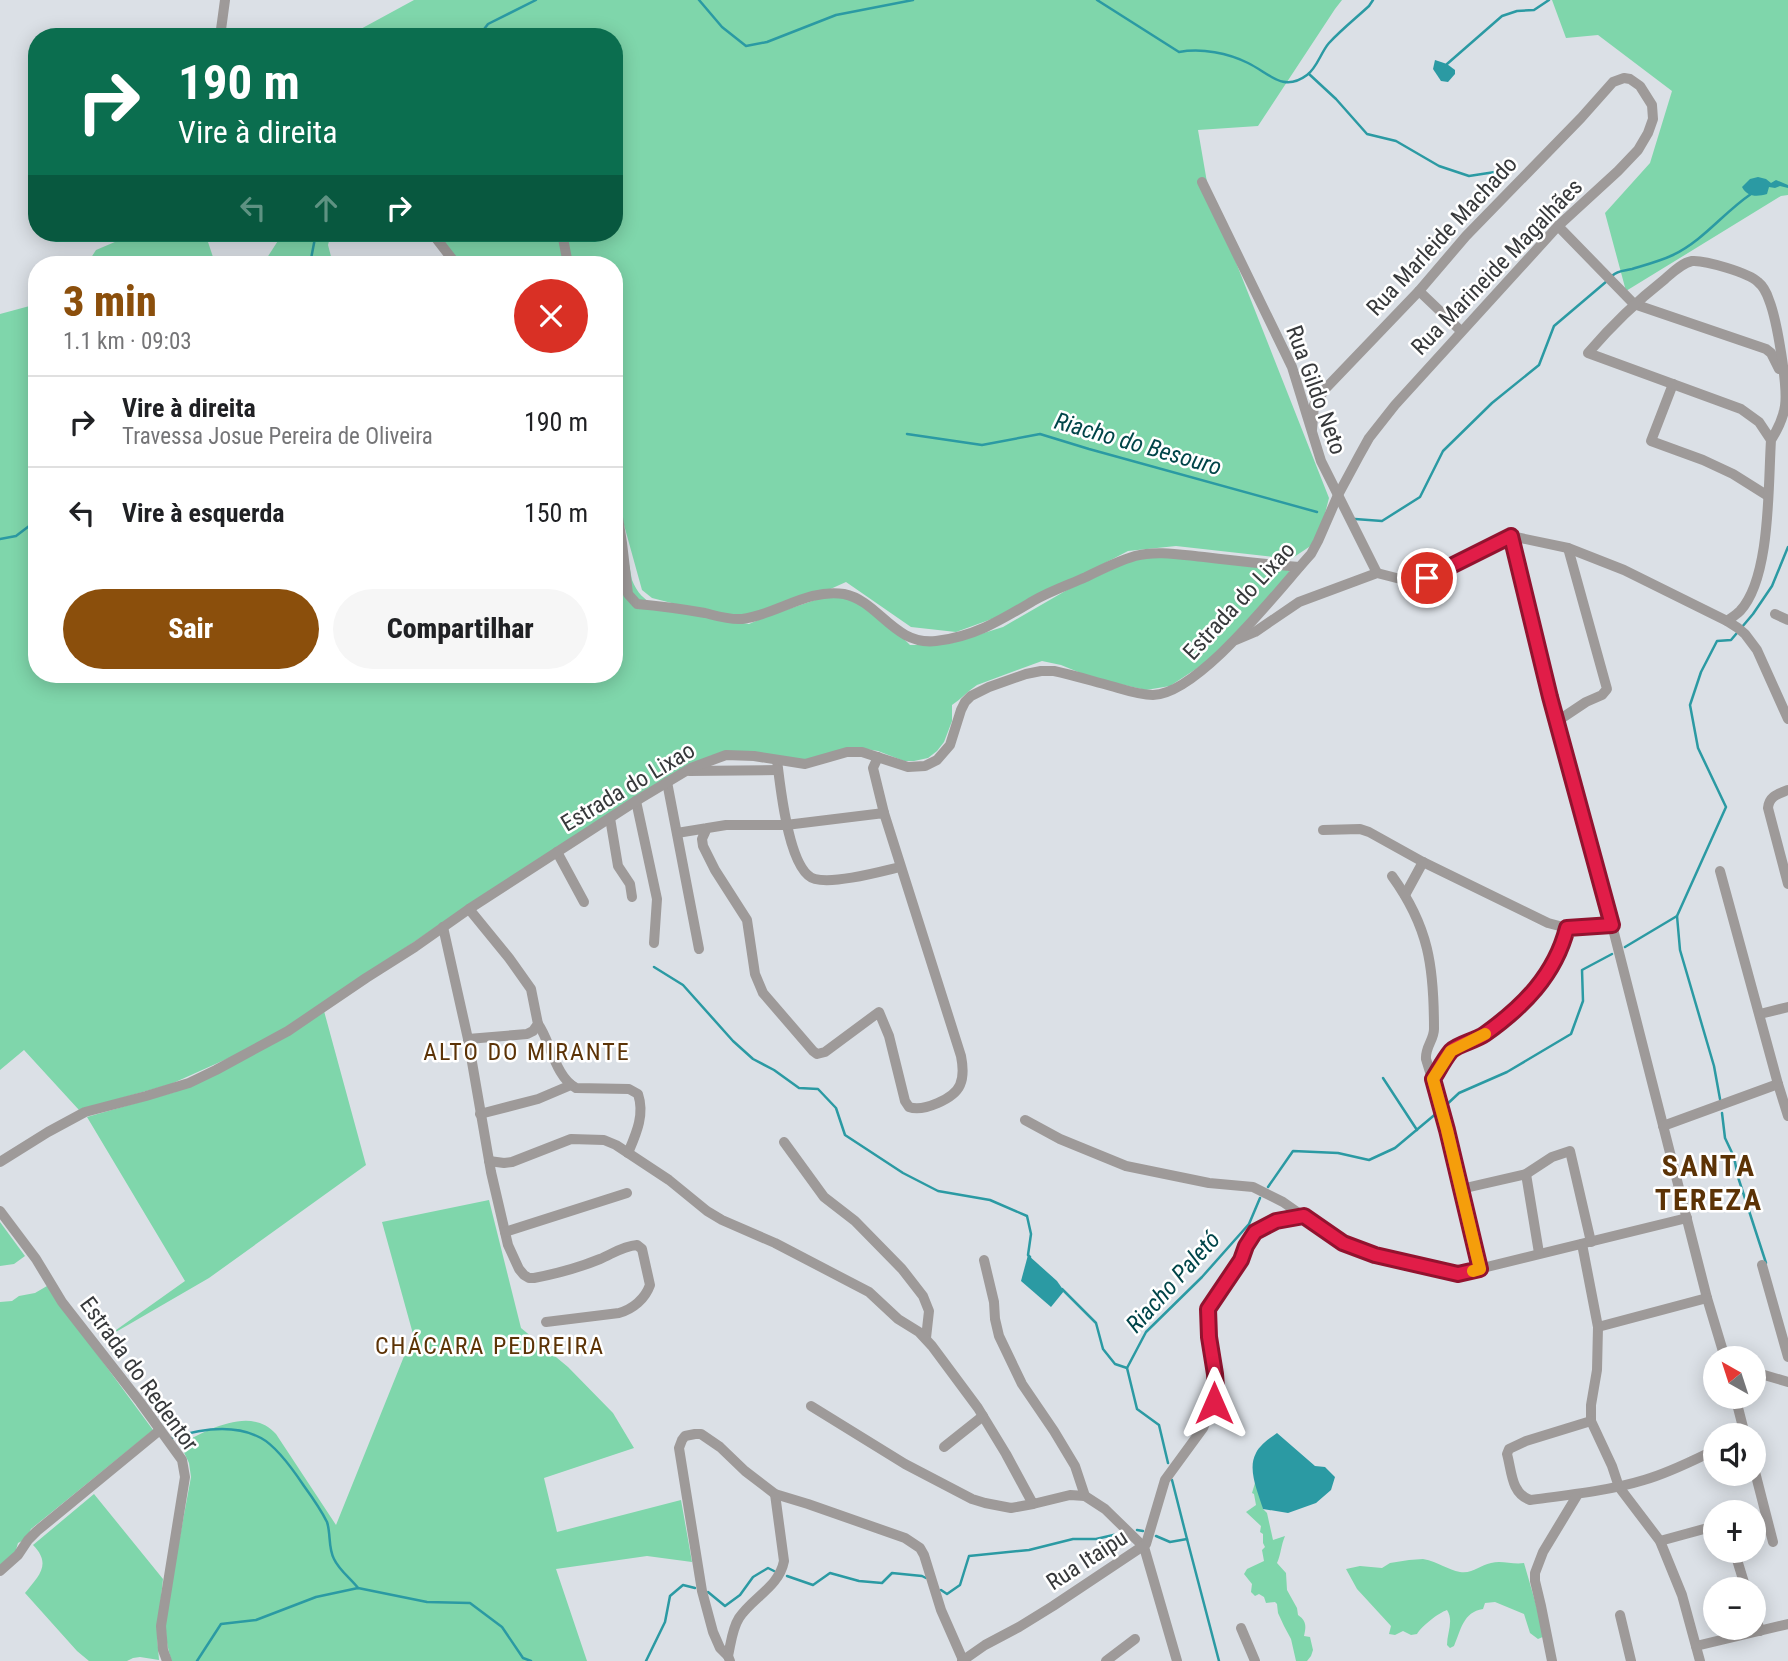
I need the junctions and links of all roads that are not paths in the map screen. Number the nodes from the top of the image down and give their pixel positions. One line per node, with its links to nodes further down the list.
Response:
1 (225, 0): 2 (street)
2 (221, 28)
3 (1619, 79): 5 (street, Rua Marineide Magalhães); 8 (street, Rua Marleide Machado)
4 (1202, 182): 13 (street, Rua Gildo Neto)
5 (1558, 226): 9 (street); 10 (street, Rua Marineide Magalhães)
6 (439, 242): 7 (street)
7 (450, 256)
8 (1419, 291): 10 (street); 13 (street, Rua Marleide Machado)
9 (1634, 304): 11 (street); 11 (street); 12 (street)
10 (1461, 331): 15 (street, Rua Marineide Magalhães)
11 (1784, 379): 14 (street)
12 (1673, 384): 14 (street); 16 (street)
13 (1311, 430): 15 (street, Rua Gildo Neto)
14 (1771, 440): 16 (street)
15 (1338, 495): 20 (street, Estrada do Lixao); 21 (street, Rua Gildo Neto)
16 (1768, 496): 24 (street)
17 (1511, 536): 18 (street); 21 (street); 27 (street)
18 (1568, 548): 24 (street); 27 (street)
19 (623, 552): 20 (street)
20 (1299, 567): 25 (street, Estrada do Lixao)
21 (1377, 573): 25 (street)
22 (1775, 614): 23 (street)
23 (1788, 620)
24 (1727, 621): 26 (street)
25 (1234, 641): 28 (street, Estrada do Lixao)
26 (1788, 719)
27 (1556, 722): 50 (street)
28 (878, 757): 29 (street, Estrada do Lixao); 34 (street)
29 (778, 765): 30 (street); 30 (street, Estrada do Lixao); 36 (street)
30 (685, 771): 31 (street, Estrada do Lixao)
31 (667, 782): 33 (street, Estrada do Lixao); 39 (street)
32 (1788, 790): 45 (street)
33 (636, 801): 35 (street, Estrada do Lixao); 53 (street)
34 (884, 813): 36 (street); 42 (street)
35 (610, 818): 40 (street, Estrada do Lixao); 47 (street)
36 (786, 825): 37 (street); 42 (street)
37 (707, 828): 39 (street); 42 (street)
38 (1323, 830): 41 (street)
39 (677, 833): 54 (street)
40 (557, 852): 48 (street); 49 (street, Estrada do Lixao)
41 (1423, 862): 46 (street); 52 (street)
42 (900, 867)
43 (1720, 871): 56 (street)
44 (1392, 876): 46 (street)
45 (1788, 884)
46 (1405, 894): 59 (street)
47 (632, 897)
48 (584, 902)
49 (469, 909): 51 (street, Estrada do Lixao); 57 (street)
50 (1612, 925): 52 (street); 65 (street)
51 (443, 927): 58 (street); 69 (street, Estrada do Lixao)
52 (1567, 928): 59 (street)
53 (654, 943)
54 (699, 949)
55 (1788, 1007): 56 (street)
56 (1760, 1014): 60 (street)
57 (538, 1024): 58 (street); 61 (street)
58 (468, 1040): 62 (street)
59 (1433, 1079): 71 (street)
60 (1778, 1084): 63 (street); 65 (street)
61 (571, 1085): 62 (street); 67 (street)
62 (480, 1114): 68 (street)
63 (1788, 1116)
64 (1024, 1119): 74 (street)
65 (1663, 1126): 75 (street)
66 (784, 1142): 85 (street)
67 (628, 1153): 68 (street); 85 (street)
68 (489, 1161): 76 (street)
69 (0, 1162)
70 (1526, 1174): 71 (street); 77 (street); 78 (street)
71 (1461, 1189): 81 (street)
72 (627, 1193): 76 (street)
73 (0, 1211): 93 (street, Estrada do Redentor)
74 (1304, 1216): 81 (street); 105 (street, Rua Itaipu)
75 (1687, 1218): 77 (street); 82 (street)
76 (505, 1232): 83 (street)
77 (1586, 1243): 78 (street); 84 (street)
78 (1539, 1253): 81 (street)
79 (984, 1260): 99 (street)
80 (1762, 1265): 87 (street)
81 (1480, 1269)
82 (1706, 1298): 84 (street); 86 (street)
83 (546, 1322)
84 (1598, 1326): 92 (street)
85 (926, 1338): 91 (street)
86 (1721, 1346)
87 (1788, 1357)
88 (1766, 1376): 89 (street)
89 (1788, 1382)
90 (811, 1406): 100 (street)
91 (983, 1416): 94 (street); 100 (street)
92 (1591, 1421): 96 (street); 98 (street)
93 (160, 1430): 106 (street); 116 (street, Estrada do Redentor)
94 (944, 1447)
95 (1703, 1456): 96 (street)
96 (1619, 1486): 98 (street); 103 (street)
97 (775, 1494): 114 (street); 114 (street); 117 (street)
98 (1578, 1494): 120 (street)
99 (1085, 1496): 100 (street); 105 (street)
100 (1033, 1504)
101 (1766, 1516): 104 (street)
102 (1703, 1529): 103 (street)
103 (1660, 1541): 113 (street)
104 (1773, 1542)
105 (1144, 1546): 117 (street, Rua Itaipu); 119 (street)
106 (0, 1571)
107 (1620, 1615): 121 (street)
108 (1788, 1624): 110 (street)
109 (1241, 1628): 115 (street)
110 (1766, 1630)
111 (1135, 1639): 118 (street)
112 (1722, 1640): 113 (street)
113 (1696, 1646): 122 (street)
114 (729, 1658)
115 (1252, 1660)
116 (167, 1661)
117 (962, 1661)
118 (1106, 1661)
119 (1177, 1661)
120 (1552, 1661)
121 (1631, 1661)
122 (1700, 1661)

